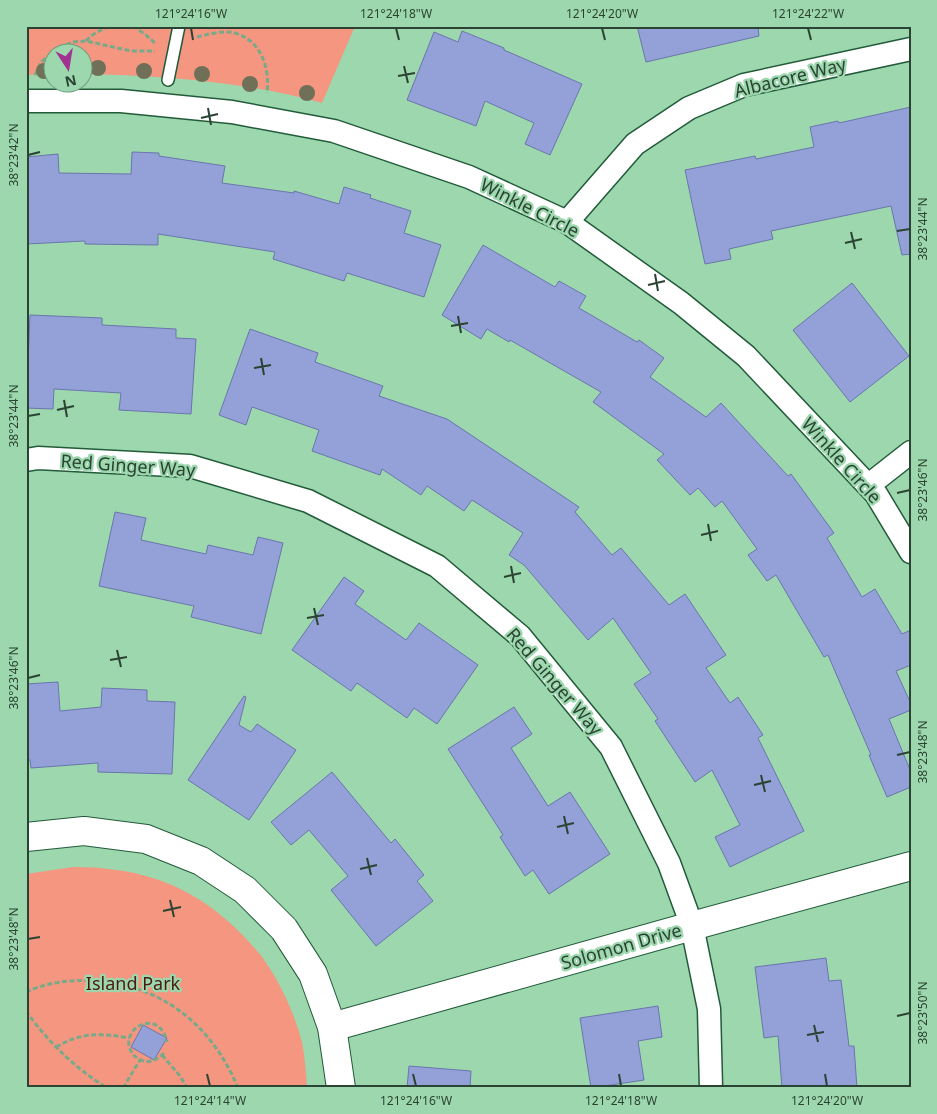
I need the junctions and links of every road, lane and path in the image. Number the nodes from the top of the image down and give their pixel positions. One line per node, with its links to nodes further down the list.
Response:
1 (110, 26): 5 (path)
2 (133, 26): 8 (path)
3 (178, 26): 12 (lane)
4 (206, 34): 13 (path)
5 (86, 41): 6 (path); 9 (path)
6 (74, 42)
7 (911, 49): 15 (street, Albacore Way)
8 (160, 50)
9 (131, 51)
10 (42, 61): 11 (path)
11 (34, 77)
12 (168, 80)
13 (267, 94)
14 (26, 101): 15 (street, Winkle Circle)
15 (567, 222): 18 (street, Winkle Circle)
16 (911, 452): 18 (street)
17 (26, 460): 22 (street, Red Ginger Way)
18 (868, 485): 19 (street, Winkle Circle)
19 (911, 552)
20 (26, 837): 25 (street)
21 (911, 866): 22 (street, Solomon Drive)
22 (692, 926): 25 (street, Solomon Drive); 35 (street, Red Ginger Way)
23 (26, 992): 33 (path)
24 (26, 1011): 28 (path)
25 (332, 1027): 34 (street)
26 (129, 1038): 27 (path); 28 (path); 29 (path)
27 (167, 1042)
28 (56, 1046): 30 (path)
29 (140, 1060): 31 (path); 32 (path)
30 (107, 1088)
31 (124, 1088)
32 (187, 1088)
33 (238, 1088)
34 (341, 1088)
35 (711, 1088)

